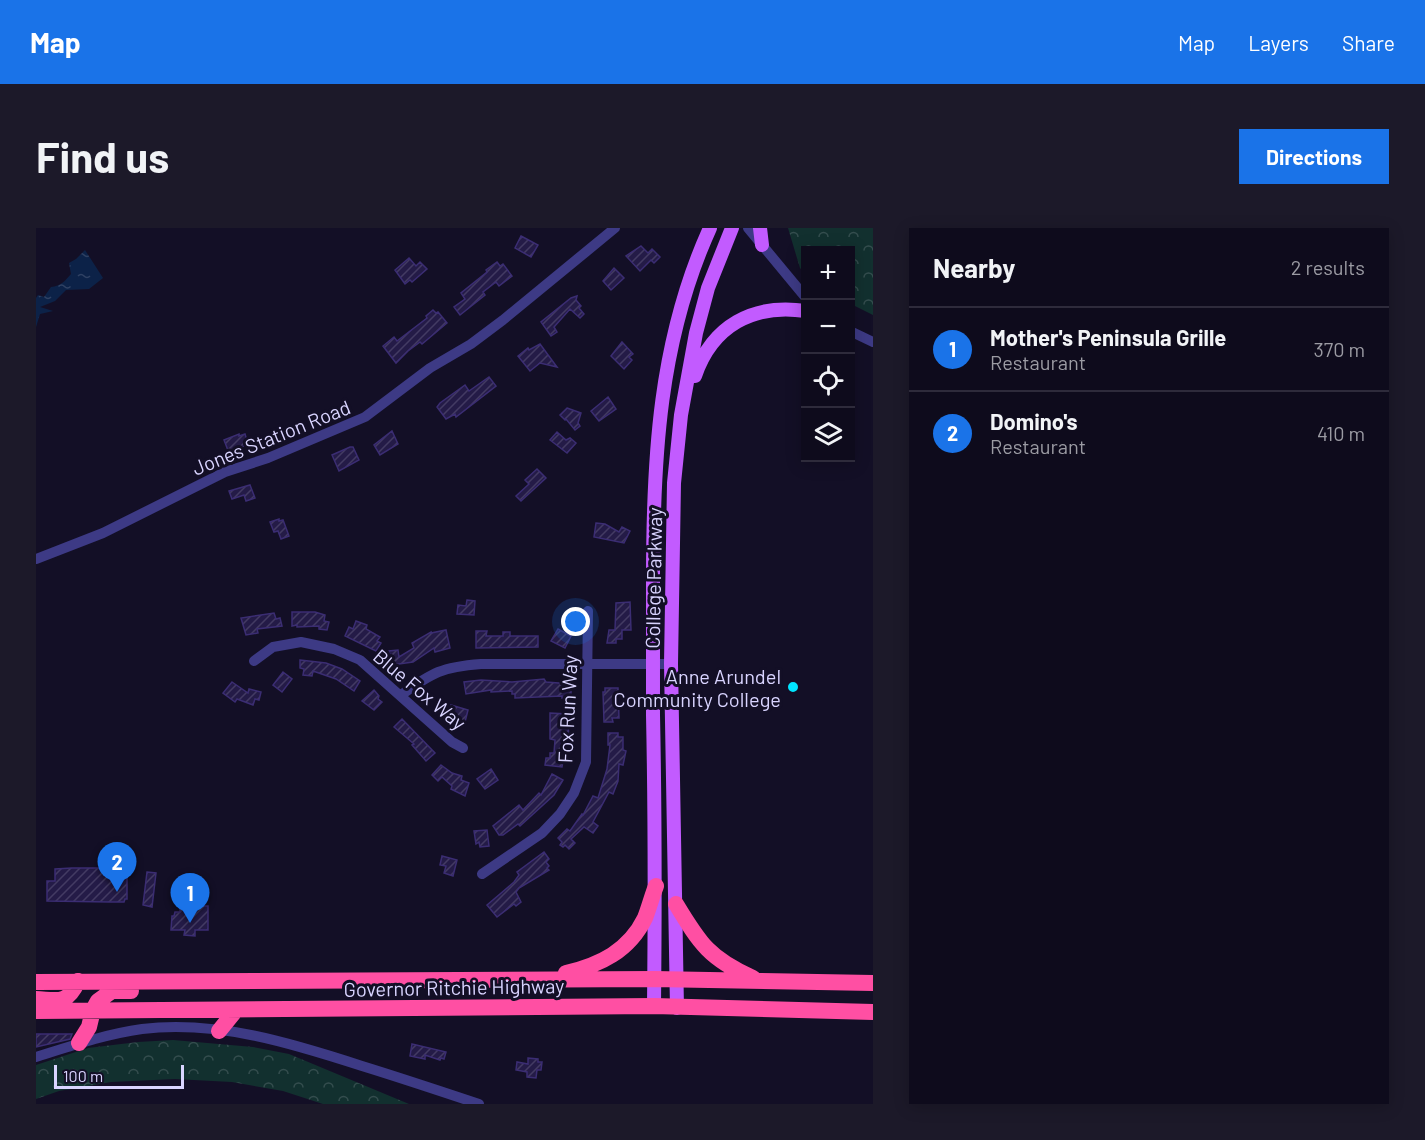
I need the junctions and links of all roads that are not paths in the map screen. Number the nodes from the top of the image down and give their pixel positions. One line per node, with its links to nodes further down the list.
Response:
1 (615, 228): 14 (street, Jones Station Road)
2 (699, 228): 8 (main road)
3 (710, 228): 8 (main road, College Parkway)
4 (732, 228): 13 (main road, College Parkway)
5 (748, 228): 7 (street)
6 (760, 228): 7 (main road)
7 (762, 245): 9 (street)
8 (689, 280): 18 (main road, College Parkway)
9 (801, 292)
10 (801, 310): 13 (main road)
11 (855, 333): 12 (street)
12 (873, 342)
13 (681, 416): 19 (main road, College Parkway)
14 (36, 559)
15 (588, 611): 17 (street, Fox Run Way)
16 (254, 661): 20 (street, Blue Fox Way)
17 (588, 664): 18 (street); 20 (street); 22 (street, Fox Run Way)
18 (653, 664): 19 (street); 23 (main road, College Parkway)
19 (671, 664): 24 (main road, College Parkway)
20 (401, 695): 21 (street, Blue Fox Way)
21 (463, 748)
22 (482, 874)
23 (656, 886): 25 (main road, College Parkway); 26 (highway)
24 (676, 904): 27 (main road, College Parkway); 30 (highway)
25 (654, 979): 26 (highway, Governor Ritchie Highway); 27 (highway, Governor Ritchie Highway); 34 (main road, College Parkway)
26 (539, 980): 29 (highway, Governor Ritchie Highway)
27 (676, 980): 30 (highway, Governor Ritchie Highway); 35 (main road, College Parkway)
28 (78, 981): 29 (highway, Governor Ritchie Highway); 31 (highway, Governor Ritchie Highway); 33 (highway)
29 (253, 981): 36 (highway)
30 (760, 981): 32 (highway, Governor Ritchie Highway)
31 (36, 982)
32 (873, 982)
33 (36, 999)
34 (654, 1006): 35 (highway, Governor Ritchie Highway); 37 (highway, Governor Ritchie Highway)
35 (677, 1008): 39 (highway, Governor Ritchie Highway)
36 (93, 1010): 37 (highway, Governor Ritchie Highway); 38 (highway, Governor Ritchie Highway); 41 (highway)
37 (237, 1010): 40 (highway)
38 (36, 1011)
39 (873, 1012)
40 (219, 1031): 41 (street); 43 (street)
41 (79, 1043): 42 (street)
42 (36, 1057)
43 (479, 1104)

